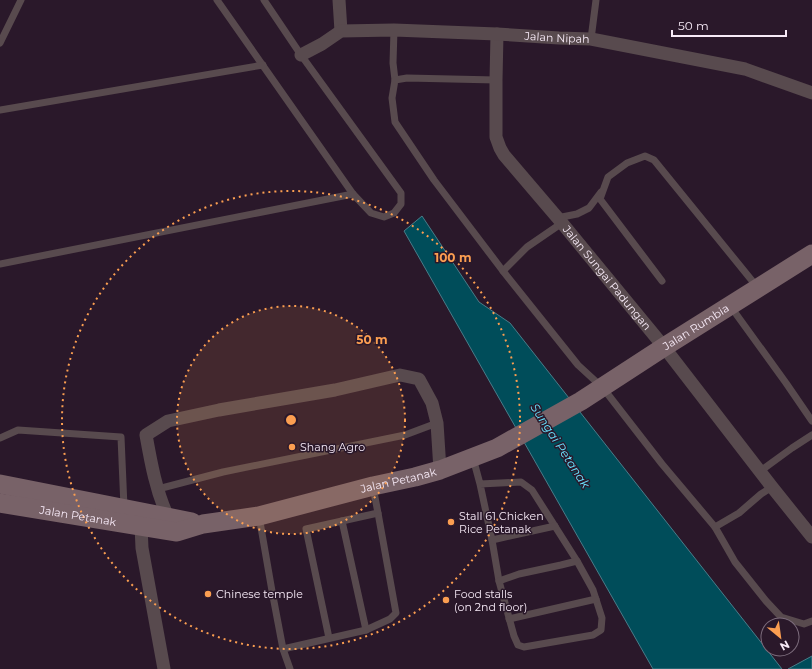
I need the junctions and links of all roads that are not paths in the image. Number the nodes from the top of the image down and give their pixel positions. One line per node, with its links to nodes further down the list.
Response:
1 (21, 0): 10 (lane)
2 (217, 0): 12 (lane)
3 (264, 0): 11 (lane)
4 (339, 0): 7 (street)
5 (596, 0): 9 (lane)
6 (394, 30): 7 (street, Jalan Nipah); 8 (street, Jalan Nipah); 13 (lane)
7 (340, 31): 11 (street)
8 (497, 34): 9 (street, Jalan Nipah); 14 (street, Jalan Sungai Padungan)
9 (591, 39): 15 (street, Jalan Nipah)
10 (0, 43)
11 (302, 55): 18 (lane)
12 (262, 65): 16 (lane); 18 (lane)
13 (395, 80): 14 (lane); 22 (lane)
14 (496, 80): 19 (street, Jalan Sungai Padungan)
15 (812, 93)
16 (0, 110)
17 (604, 189): 19 (lane); 23 (lane); 24 (lane)
18 (353, 194): 21 (lane)
19 (559, 220): 22 (lane); 26 (street, Jalan Sungai Padungan)
20 (812, 254): 24 (street, Jalan Rumbia)
21 (0, 264)
22 (503, 271): 27 (lane)
23 (662, 281)
24 (758, 288): 25 (street, Jalan Rumbia)
25 (730, 305): 26 (street, Jalan Rumbia); 29 (lane)
26 (664, 347): 27 (street, Jalan Rumbia); 35 (street, Jalan Sungai Padungan)
27 (603, 388): 28 (street, Jalan Rumbia); 50 (lane)
28 (581, 401): 33 (street, Jalan Petanak)
29 (812, 421)
30 (437, 424): 34 (street); 40 (lane); 40 (street)
31 (812, 435): 35 (lane)
32 (0, 438): 42 (lane)
33 (473, 458): 34 (street, Jalan Petanak); 37 (lane)
34 (440, 470): 38 (street, Jalan Petanak)
35 (760, 472): 39 (street, Jalan Sungai Padungan)
36 (0, 484): 42 (street, Jalan Petanak)
37 (480, 484): 49 (lane); 52 (lane)
38 (372, 486): 43 (lane); 44 (street, Jalan Petanak)
39 (772, 487): 50 (lane); 51 (street, Jalan Sungai Padungan)
40 (158, 489): 45 (street)
41 (0, 503): 48 (street, Jalan Petanak)
42 (124, 509): 45 (street, Jalan Petanak)
43 (378, 513): 46 (lane); 58 (lane)
44 (259, 516): 47 (street, Jalan Petanak); 60 (lane)
45 (168, 517): 47 (street, Jalan Petanak)
46 (342, 521): 58 (lane); 59 (lane)
47 (203, 524): 48 (street, Jalan Petanak)
48 (141, 526): 61 (street)
49 (555, 526): 52 (lane); 53 (lane)
50 (715, 527): 57 (lane)
51 (812, 537)
52 (492, 540): 54 (lane)
53 (577, 561): 54 (lane); 55 (lane)
54 (499, 581): 56 (lane)
55 (596, 599): 56 (lane); 56 (lane)
56 (509, 619)
57 (812, 621)
58 (366, 630): 59 (lane)
59 (329, 638): 60 (lane)
60 (283, 650): 62 (lane)
61 (164, 669)
62 (290, 669)

